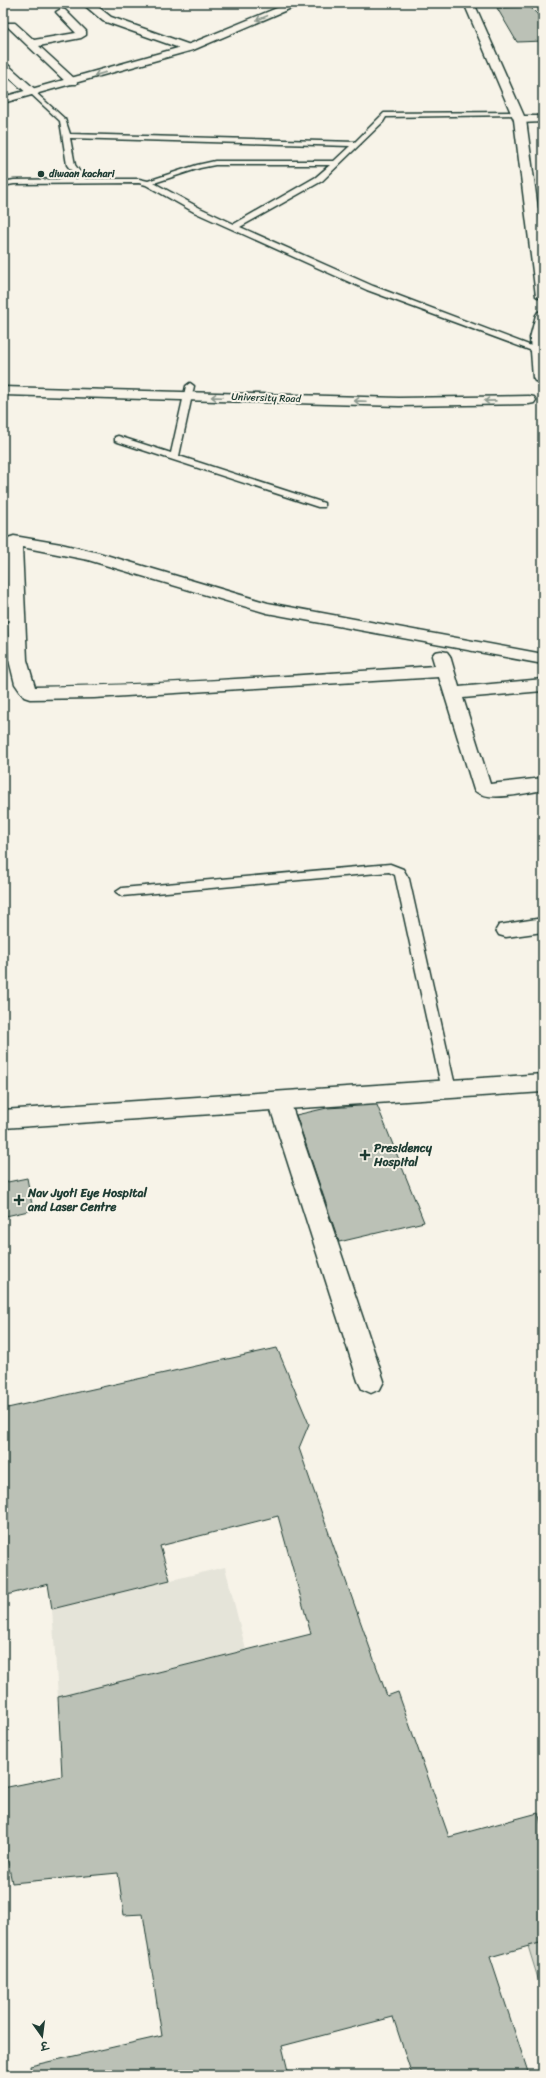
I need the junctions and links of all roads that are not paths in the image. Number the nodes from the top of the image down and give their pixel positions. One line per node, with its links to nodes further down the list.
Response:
1 (87, 3): 8 (street)
2 (276, 3): 8 (street)
3 (298, 3): 9 (street, one-way to 9)
4 (469, 3): 17 (street)
5 (61, 12): 7 (street)
6 (11, 25): 7 (street)
7 (31, 44): 11 (street)
8 (177, 44): 9 (street); 11 (street)
9 (189, 48): 12 (street, one-way to 12)
10 (3, 66): 13 (street)
11 (64, 75): 12 (street); 13 (street)
12 (72, 82): 15 (street)
13 (23, 85): 14 (street); 15 (street)
14 (3, 89)
15 (33, 93): 16 (street); 19 (lane)
16 (3, 100)
17 (519, 116): 18 (street); 20 (lane); 26 (street)
18 (543, 119)
19 (67, 136): 20 (lane); 22 (lane)
20 (356, 144): 21 (lane)
21 (336, 163): 23 (lane); 25 (lane)
22 (83, 181): 23 (lane); 24 (lane)
23 (148, 183): 25 (lane)
24 (3, 184)
25 (234, 227): 28 (lane)
26 (543, 296)
27 (543, 315): 28 (street)
28 (538, 350): 29 (street)
29 (542, 378): 33 (street)
30 (3, 381): 32 (street, University Road)
31 (3, 391): 32 (street, University Road)
32 (189, 391): 33 (street, University Road); 36 (lane)
33 (526, 395): 34 (street)
34 (543, 406)
35 (118, 439): 36 (lane)
36 (174, 458): 37 (lane)
37 (321, 505)
38 (10, 634): 39 (street); 41 (street)
39 (436, 640): 40 (street); 41 (street)
40 (543, 659)
41 (444, 671): 43 (street)
42 (543, 685): 43 (street)
43 (454, 693): 44 (street)
44 (543, 784)
45 (122, 892): 49 (lane)
46 (543, 925): 47 (street)
47 (506, 930)
48 (543, 1083): 49 (street)
49 (449, 1090): 50 (street)
50 (279, 1100): 51 (street); 52 (street)
51 (3, 1119)
52 (371, 1381)

